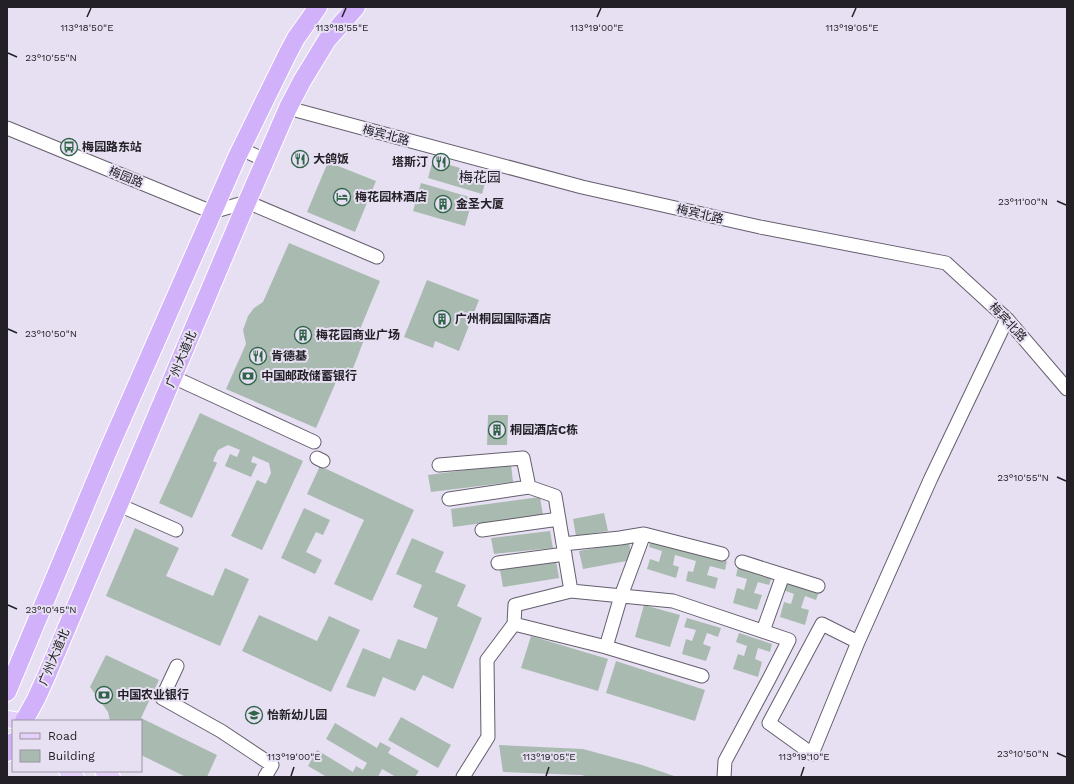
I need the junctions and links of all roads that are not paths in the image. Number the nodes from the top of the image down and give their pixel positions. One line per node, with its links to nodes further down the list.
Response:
1 (318, 7): 5 (highway)
2 (356, 7): 3 (highway, 广州大道北)
3 (288, 108): 6 (highway, 广州大道北); 10 (street, 梅宾北路)
4 (7, 128): 8 (street, 梅园路)
5 (241, 149): 6 (street); 8 (highway)
6 (265, 160): 7 (highway, 广州大道北)
7 (247, 202): 8 (street); 9 (street); 11 (highway, 广州大道北)
8 (212, 212): 36 (highway)
9 (377, 258)
10 (1007, 319): 12 (street, 梅宾北路); 32 (street)
11 (173, 377): 13 (street); 17 (highway, 广州大道北)
12 (1067, 389)
13 (314, 442)
14 (439, 465): 15 (street)
15 (528, 487): 16 (street); 18 (street)
16 (449, 499)
17 (119, 505): 19 (street); 37 (highway, 广州大道北)
18 (559, 519): 20 (street); 22 (street)
19 (176, 530)
20 (482, 530)
21 (644, 534): 22 (street); 23 (street); 29 (street)
22 (564, 549): 25 (street); 28 (street)
23 (722, 554)
24 (742, 562): 26 (street)
25 (498, 563)
26 (783, 575): 27 (street); 31 (street)
27 (818, 586)
28 (571, 591): 29 (street); 30 (street)
29 (621, 596): 31 (street); 33 (street)
30 (514, 624): 33 (street); 39 (street)
31 (763, 631): 40 (street)
32 (858, 642): 32 (street)
33 (606, 648): 35 (street)
34 (177, 666): 38 (street)
35 (702, 676)
36 (7, 692)
37 (24, 720)
38 (265, 777)
39 (463, 777)
40 (724, 777)

